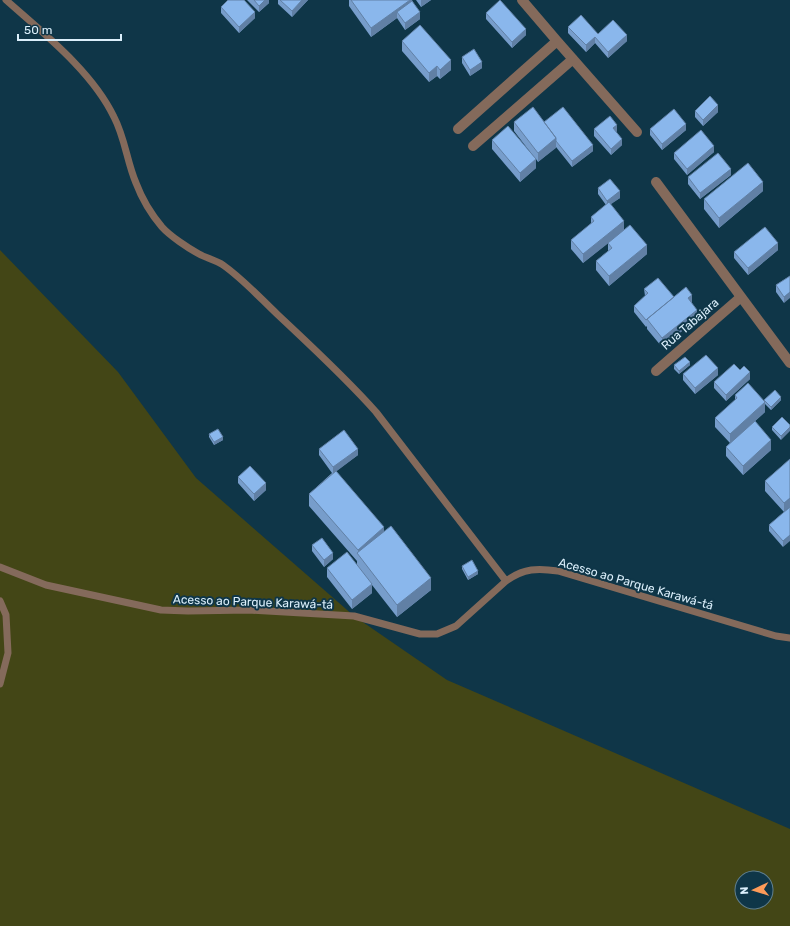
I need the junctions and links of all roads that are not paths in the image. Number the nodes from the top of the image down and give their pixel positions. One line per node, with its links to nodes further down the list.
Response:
1 (6, 0): 13 (lane)
2 (522, 0): 3 (street)
3 (557, 41): 4 (street); 5 (street)
4 (573, 59): 6 (street); 7 (street)
5 (458, 130)
6 (637, 132)
7 (472, 146)
8 (656, 182): 9 (street)
9 (740, 297): 10 (street); 11 (street, Rua Tabajara)
10 (790, 363)
11 (656, 371)
12 (0, 567): 13 (lane, Acesso ao Parque Karawá-tá)
13 (506, 581): 15 (lane, Acesso ao Parque Karawá-tá)
14 (0, 601): 16 (lane)
15 (790, 638)
16 (0, 684)

